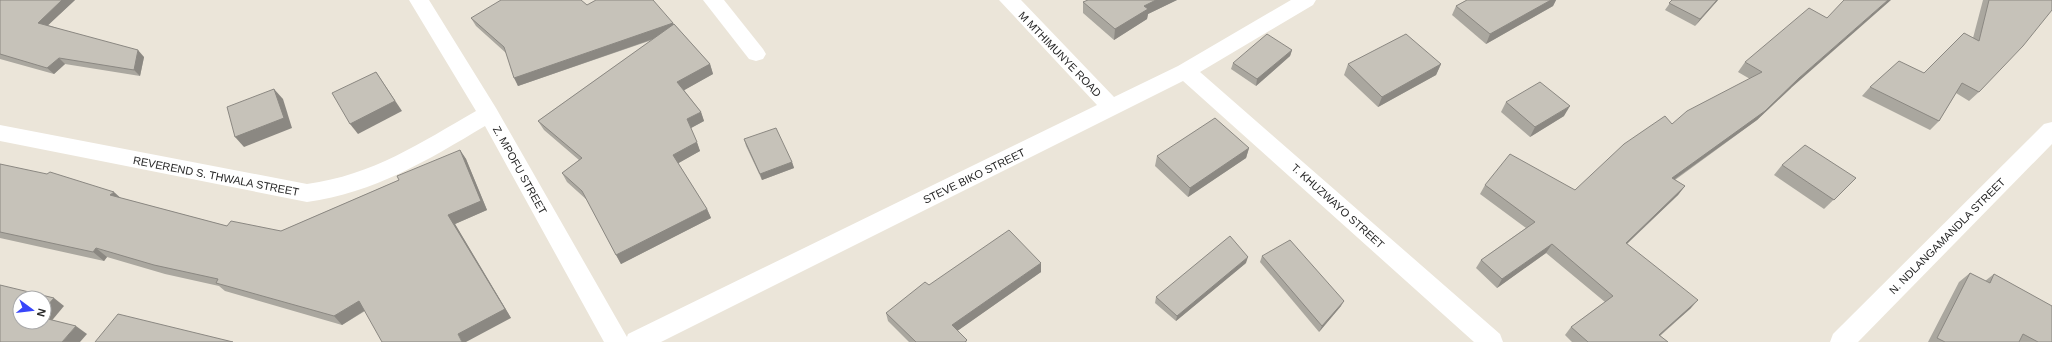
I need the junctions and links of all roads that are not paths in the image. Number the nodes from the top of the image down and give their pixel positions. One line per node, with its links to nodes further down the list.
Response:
1 (713, 0): 5 (street)
2 (1009, 0): 7 (street, M MTHIMUNYE ROAD)
3 (1306, 0): 6 (street, STEVE BIKO STREET)
4 (426, 2): 8 (street, Z. MPOFU STREET)
5 (756, 54)
6 (1185, 71): 7 (street, STEVE BIKO STREET); 13 (street, T. KHUZWAYO STREET)
7 (1112, 108): 12 (street, STEVE BIKO STREET)
8 (488, 114): 10 (street, REVEREND S. THWALA STREET); 11 (street, Z. MPOFU STREET)
9 (2052, 130): 14 (street, N. NDLANGAMANDLA STREET)
10 (0, 132)
11 (617, 342)
12 (638, 342)
13 (1491, 342)
14 (1842, 342)

